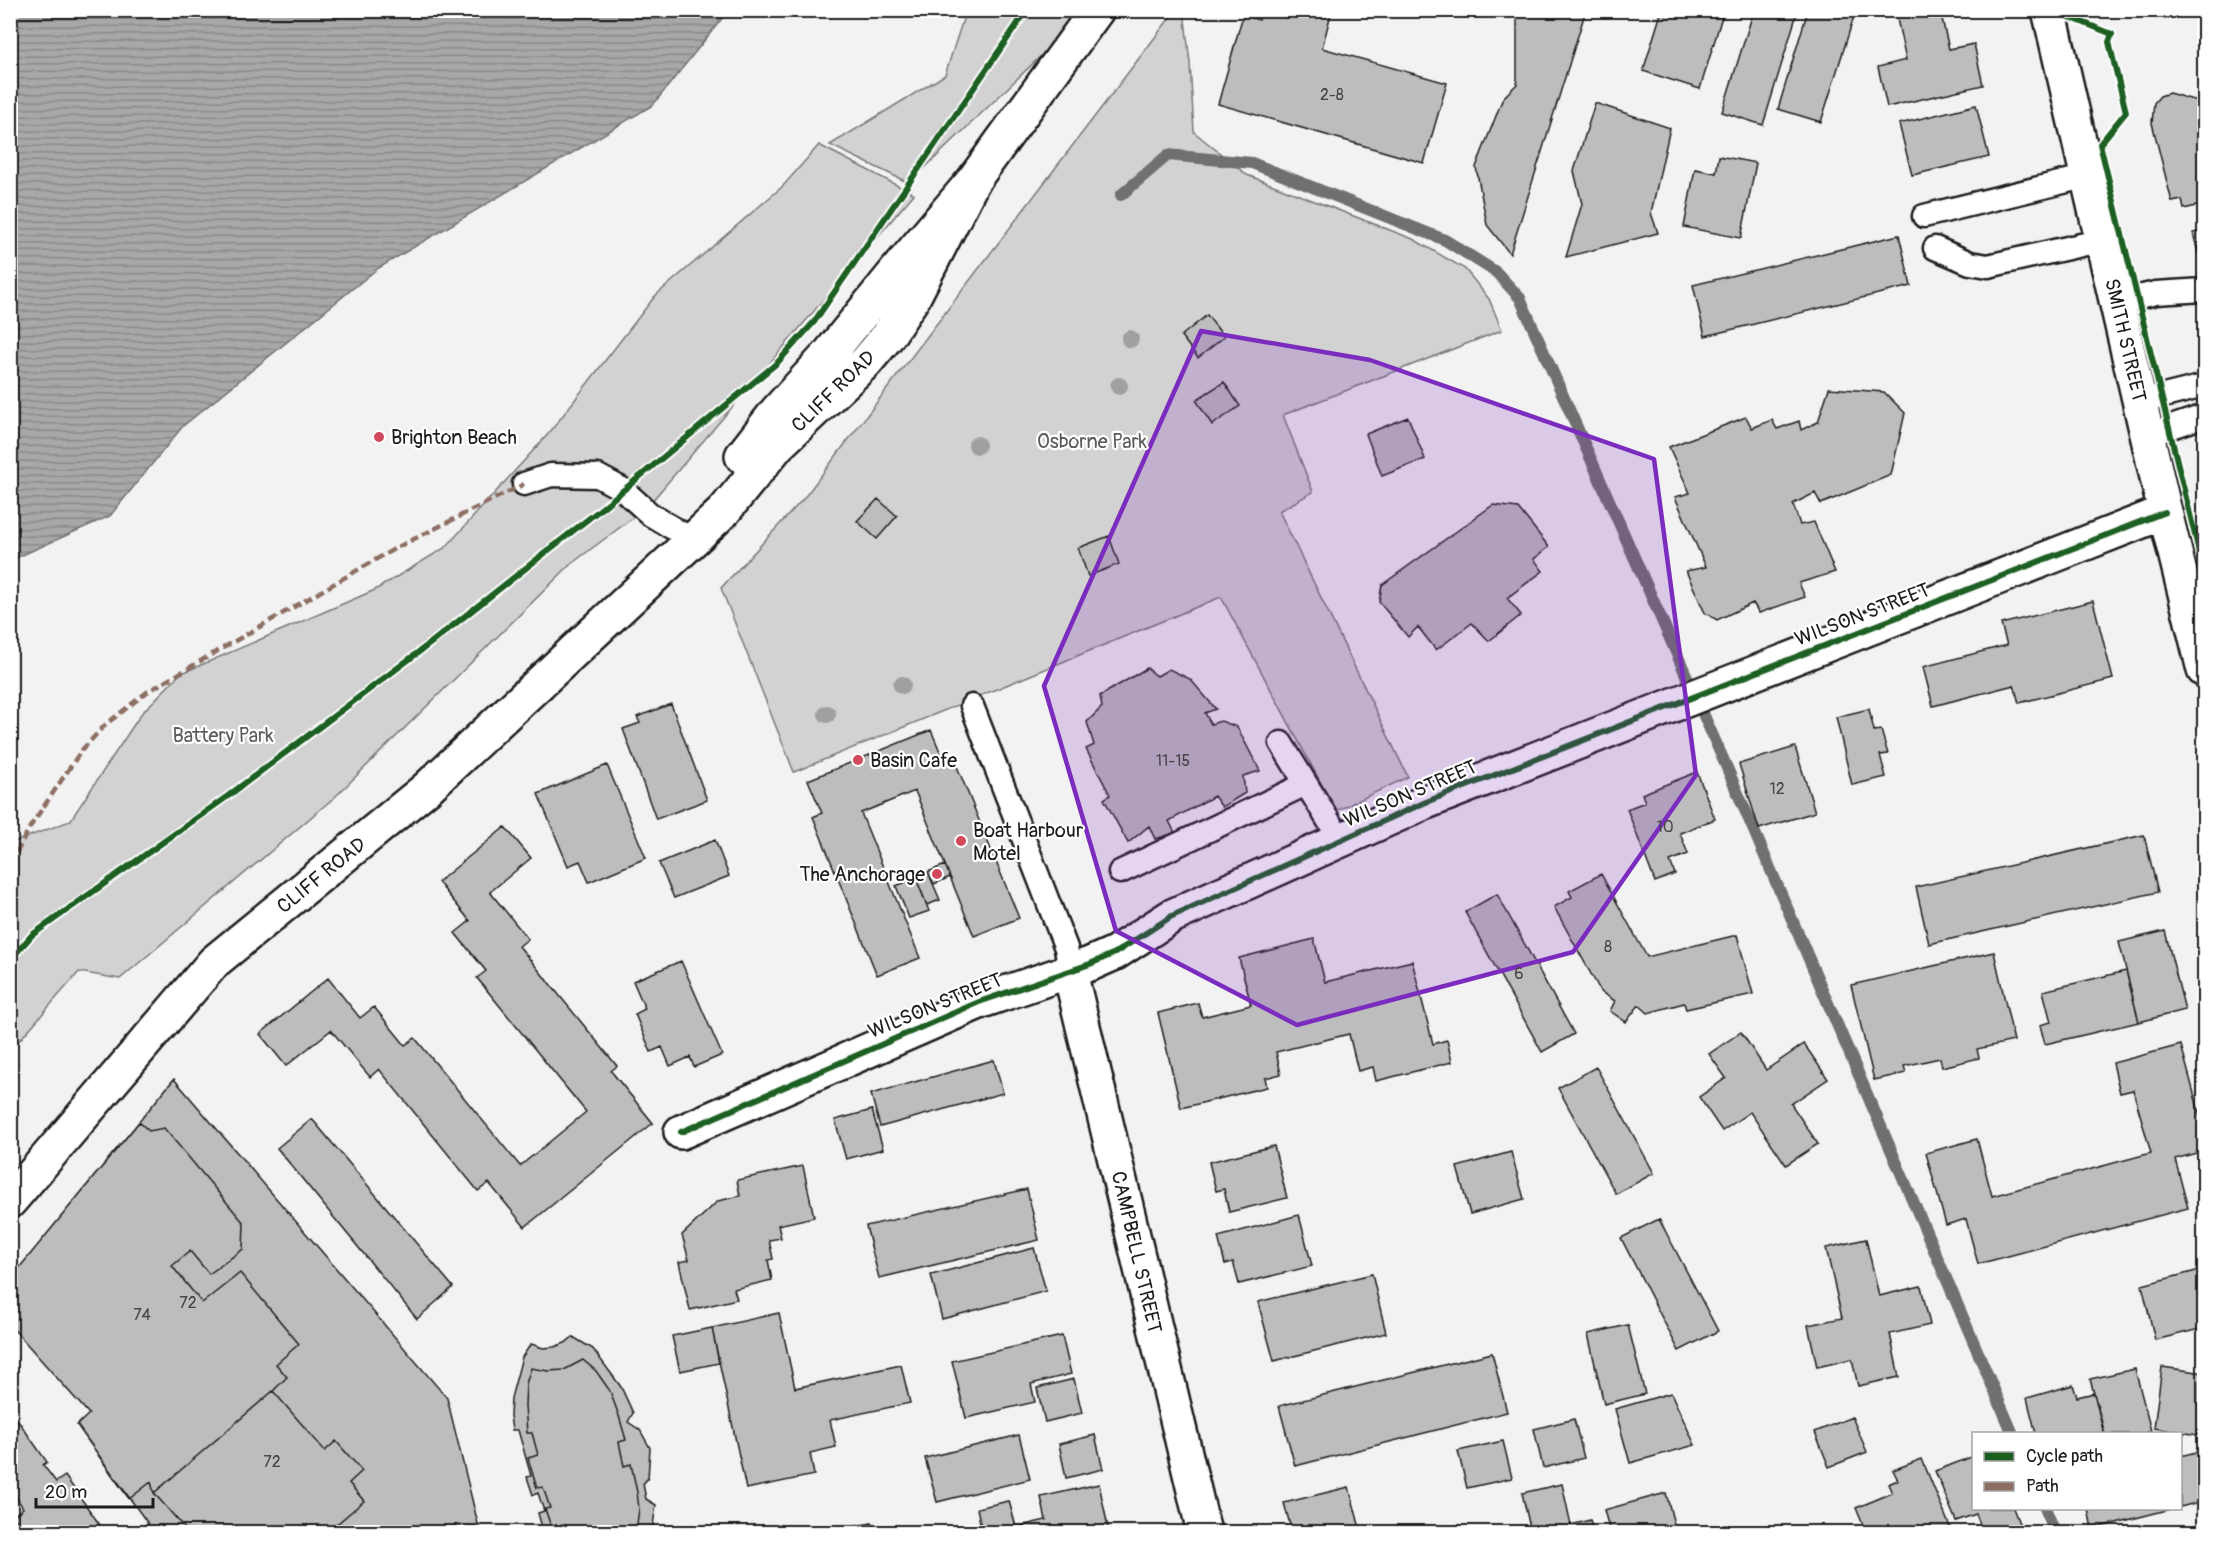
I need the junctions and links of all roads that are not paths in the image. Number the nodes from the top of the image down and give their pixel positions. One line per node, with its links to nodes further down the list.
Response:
1 (1097, 10): 4 (street, CLIFF ROAD)
2 (2049, 10): 3 (street, SMITH STREET)
3 (2088, 176): 5 (lane); 6 (street, SMITH STREET)
4 (973, 181): 16 (street, CLIFF ROAD); 17 (street, CLIFF ROAD)
5 (1924, 216)
6 (2103, 240): 7 (lane); 9 (street, SMITH STREET)
7 (1935, 248)
8 (2205, 290): 9 (lane)
9 (2117, 302): 11 (street, SMITH STREET)
10 (2205, 386): 11 (lane)
11 (2140, 402): 13 (street, SMITH STREET)
12 (2205, 416): 13 (lane)
13 (2148, 435): 15 (street, SMITH STREET)
14 (524, 484): 16 (lane)
15 (2165, 512): 18 (street, SMITH STREET); 22 (street, WILSON STREET)
16 (686, 536): 17 (street, CLIFF ROAD)
17 (657, 574): 26 (street, CLIFF ROAD)
18 (2205, 670)
19 (972, 706): 24 (lane)
20 (1281, 743): 21 (lane)
21 (1306, 784): 22 (lane); 23 (lane)
22 (1341, 841): 24 (street, WILSON STREET)
23 (1120, 872)
24 (1070, 972): 25 (street, WILSON STREET); 27 (street, CAMPBELL STREET)
25 (681, 1132)
26 (10, 1201)
27 (1204, 1533)

